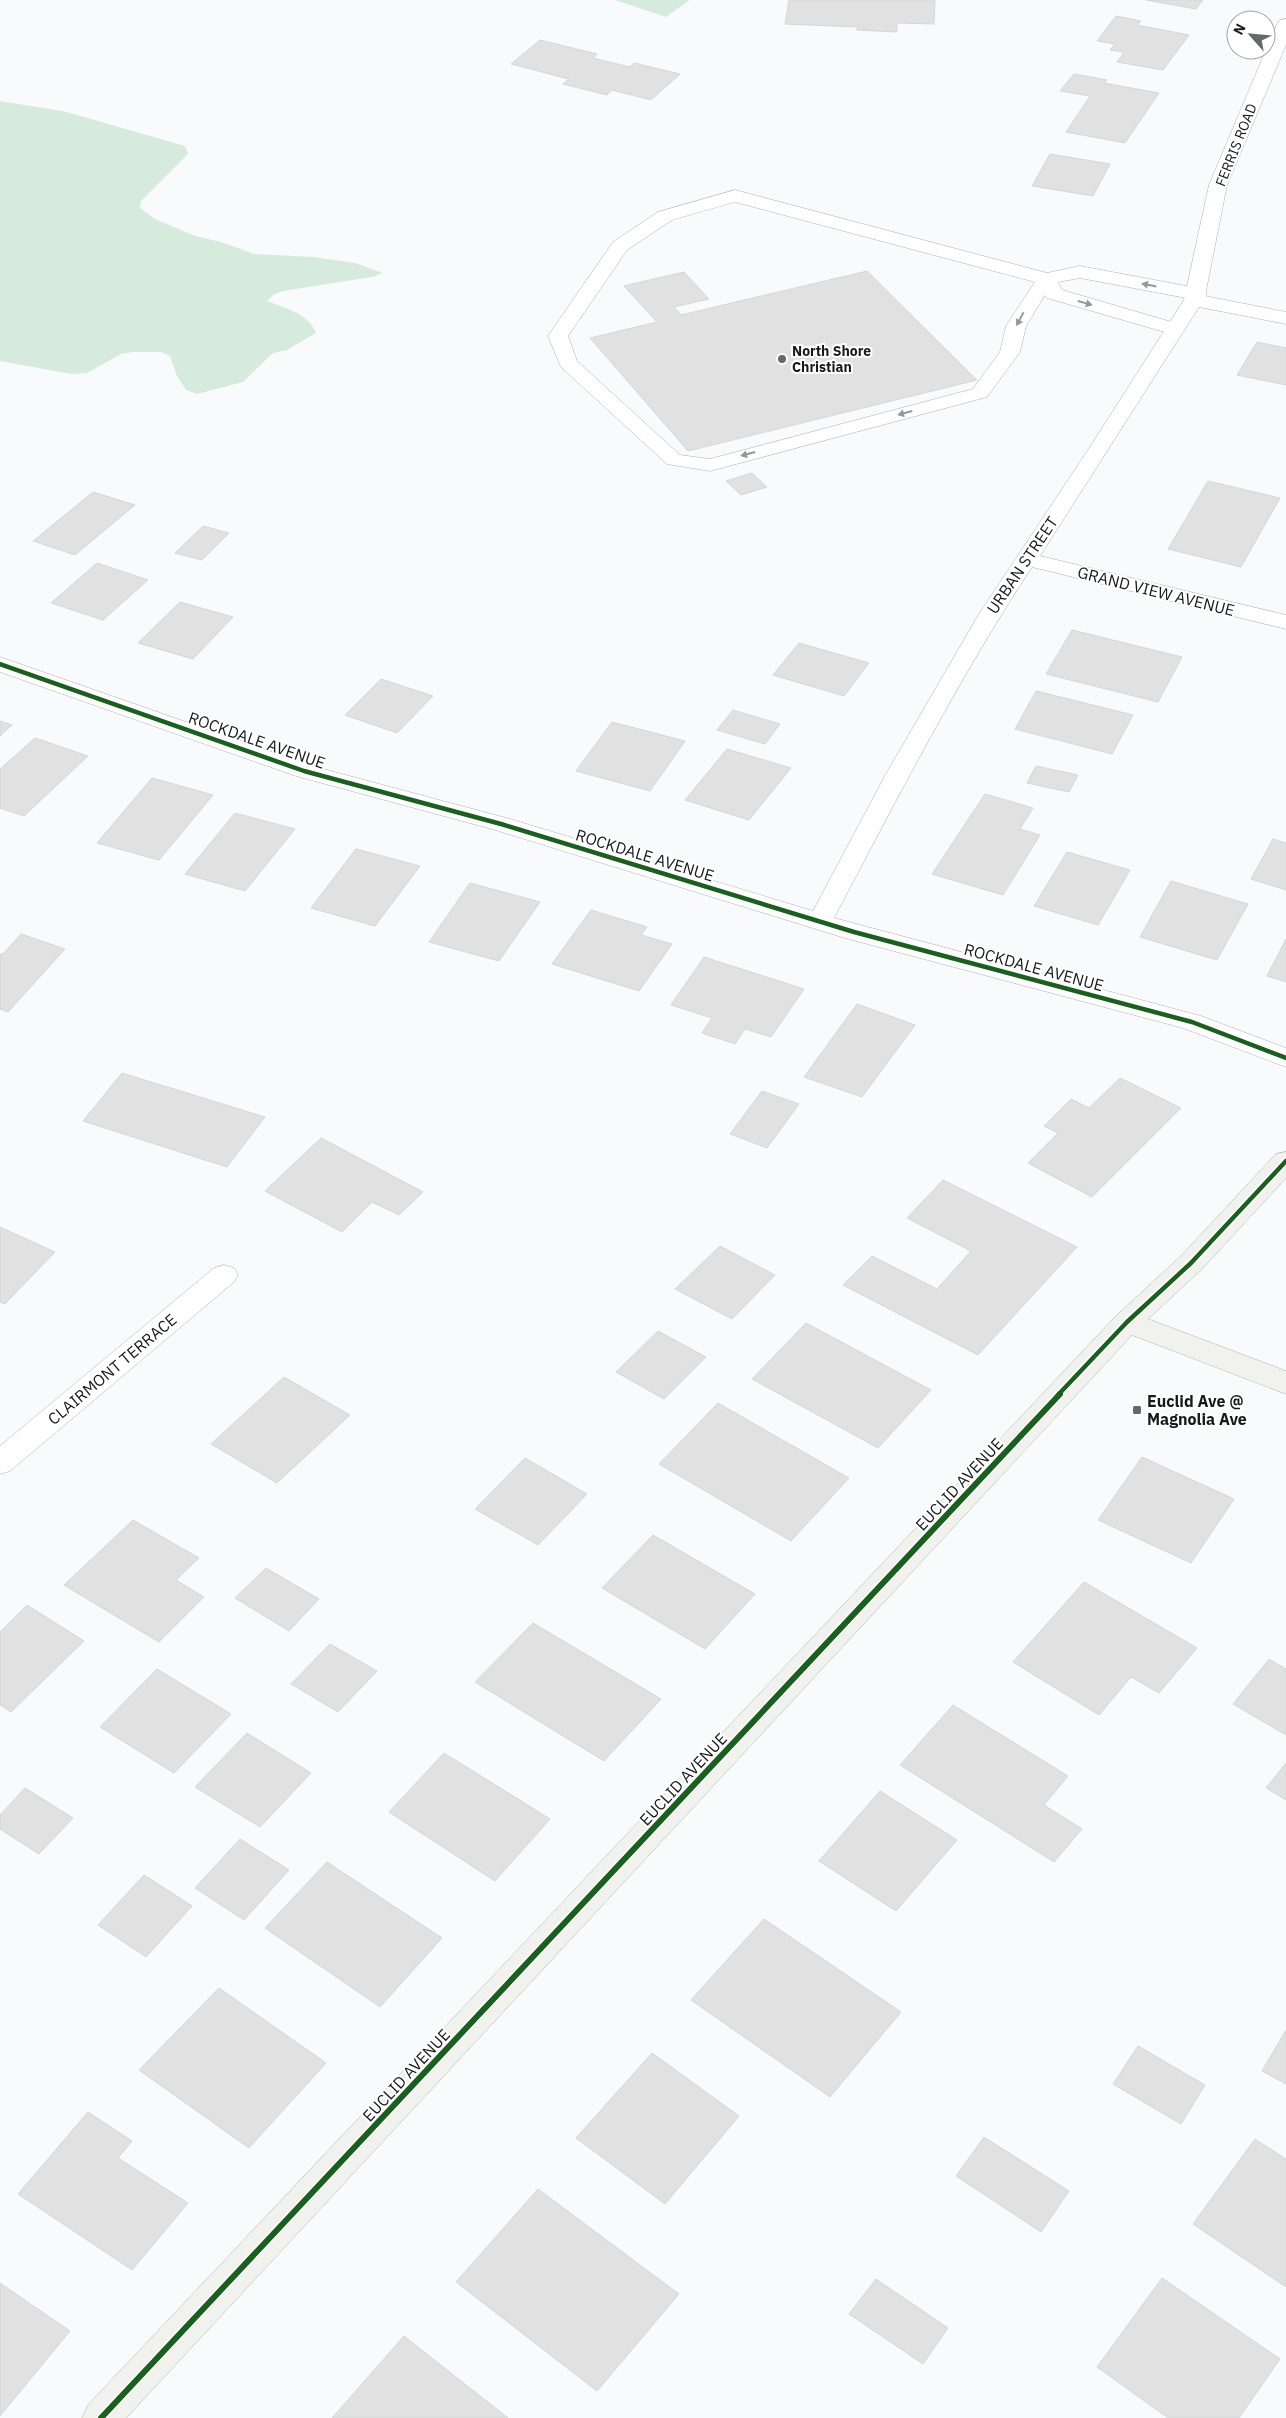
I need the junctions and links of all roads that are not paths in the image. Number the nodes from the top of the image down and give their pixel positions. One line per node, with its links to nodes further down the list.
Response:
1 (1286, 24): 3 (street, FERRIS ROAD)
2 (1047, 279): 2 (street, one-way to 2); 3 (street, one-way to 2); 5 (street, one-way to 5)
3 (1195, 297): 4 (street); 5 (street, URBAN STREET)
4 (1286, 318)
5 (1175, 329): 6 (street, URBAN STREET)
6 (1027, 559): 7 (street, GRAND VIEW AVENUE); 9 (street, URBAN STREET)
7 (1286, 622)
8 (0, 664): 9 (street, ROCKDALE AVENUE)
9 (820, 921): 10 (street, ROCKDALE AVENUE)
10 (1286, 1058)
11 (1286, 1161): 13 (street, EUCLID AVENUE)
12 (224, 1275): 15 (street, CLAIRMONT TERRACE)
13 (1127, 1322): 14 (street); 16 (street, EUCLID AVENUE)
14 (1286, 1383)
15 (0, 1463)
16 (101, 2418)

